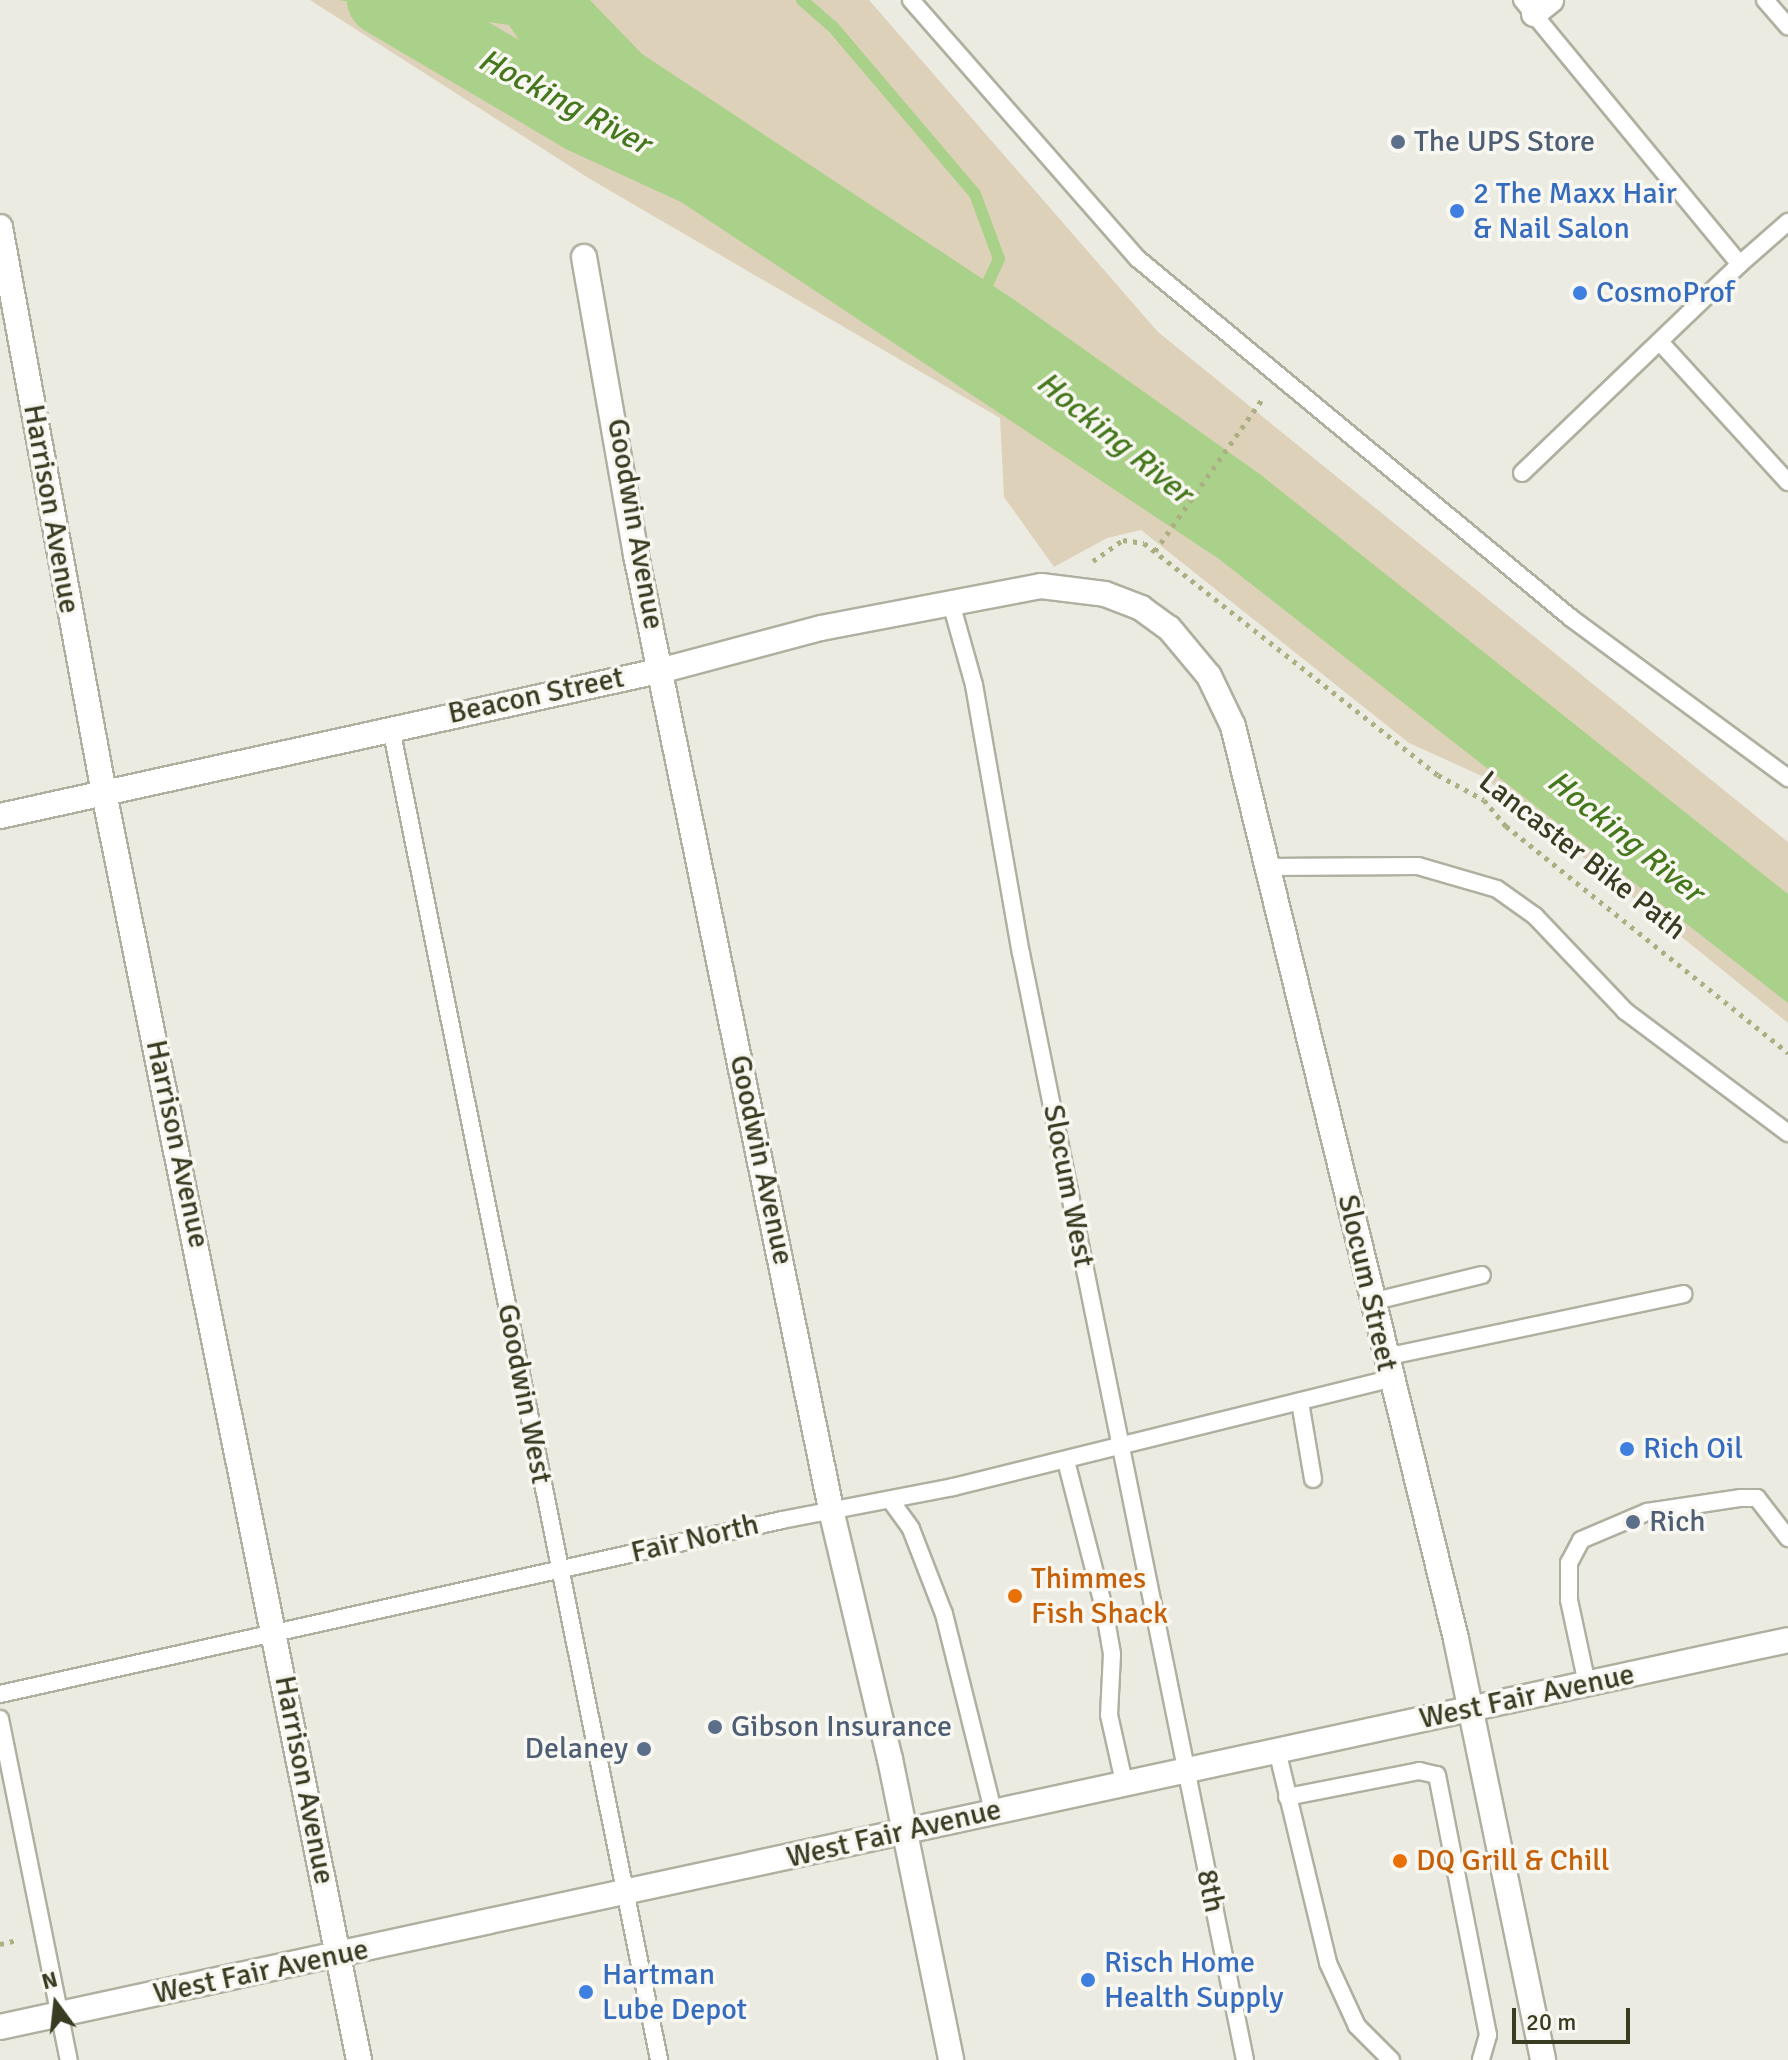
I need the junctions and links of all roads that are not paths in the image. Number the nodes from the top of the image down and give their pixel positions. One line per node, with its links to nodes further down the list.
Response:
1 (911, 0): 16 (lane)
2 (1765, 0): 4 (lane)
3 (1536, 5): 8 (lane)
4 (1788, 26)
5 (1788, 222): 8 (lane)
6 (0, 227): 17 (street, Harrison Avenue)
7 (584, 257): 14 (street, Goodwin Avenue)
8 (1740, 264): 9 (lane)
9 (1660, 342): 10 (lane); 11 (lane)
10 (1522, 473)
11 (1788, 482)
12 (1072, 587): 13 (street, Beacon Street); 19 (street, Slocum Street)
13 (951, 603): 14 (street, Beacon Street); 26 (lane, Slocum West)
14 (663, 670): 15 (street, Beacon Street); 30 (street, Goodwin Avenue)
15 (391, 728): 17 (street, Beacon Street); 32 (lane, Goodwin West)
16 (1788, 778)
17 (104, 793): 18 (street, Beacon Street); 33 (street, Harrison Avenue)
18 (0, 816)
19 (1266, 867): 20 (lane); 23 (street, Slocum Street)
20 (1788, 1133)
21 (1482, 1275): 23 (lane)
22 (1683, 1294): 24 (lane, Fair North)
23 (1371, 1302): 24 (street, Slocum Street)
24 (1387, 1368): 25 (lane, Fair North); 37 (street, Slocum Street)
25 (1300, 1402): 26 (lane, Fair North); 28 (lane)
26 (1124, 1448): 27 (lane, Fair North); 40 (lane, Slocum West)
27 (1066, 1461): 29 (lane, Fair North); 41 (lane)
28 (1313, 1479)
29 (891, 1501): 30 (lane, Fair North); 43 (lane)
30 (832, 1514): 32 (lane, Fair North); 44 (street, Goodwin Avenue)
31 (1788, 1538): 35 (lane)
32 (559, 1572): 33 (lane, Fair North); 45 (lane, Goodwin West)
33 (276, 1631): 36 (lane, Fair North); 46 (street, Harrison Avenue)
34 (1788, 1640): 35 (street, West Fair Avenue)
35 (1587, 1684): 37 (street, West Fair Avenue)
36 (0, 1694)
37 (1471, 1709): 39 (street, West Fair Avenue); 56 (street, Slocum Street)
38 (0, 1719): 47 (lane)
39 (1277, 1750): 40 (street, West Fair Avenue); 42 (lane)
40 (1185, 1769): 41 (street, West Fair Avenue); 53 (lane, 8th)
41 (1124, 1782): 43 (street, West Fair Avenue)
42 (1287, 1797): 54 (lane); 55 (lane)
43 (993, 1811): 44 (street, West Fair Avenue)
44 (904, 1831): 45 (street, West Fair Avenue); 52 (street, Goodwin Avenue)
45 (626, 1895): 46 (street, West Fair Avenue); 51 (lane, Goodwin West)
46 (338, 1955): 47 (street, West Fair Avenue); 50 (street, Harrison Avenue)
47 (60, 2017): 48 (street, West Fair Avenue); 49 (lane)
48 (0, 2027)
49 (69, 2060)
50 (359, 2060)
51 (659, 2060)
52 (951, 2060)
53 (1245, 2060)
54 (1391, 2060)
55 (1481, 2060)
56 (1543, 2060)

